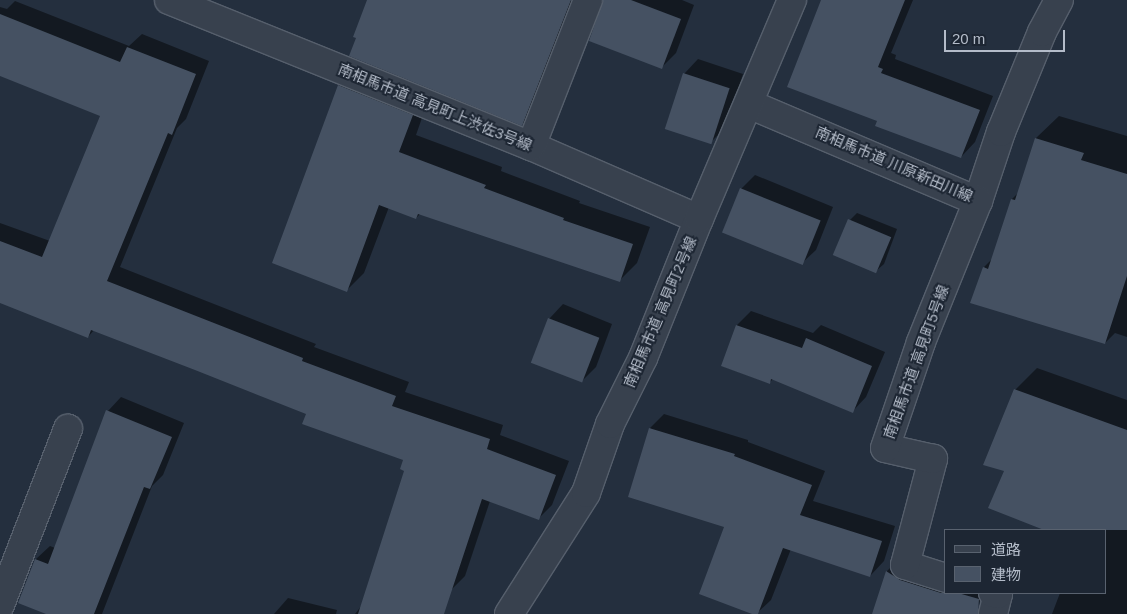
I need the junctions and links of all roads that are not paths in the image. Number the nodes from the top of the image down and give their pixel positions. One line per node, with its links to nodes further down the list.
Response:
1 (169, 0): 6 (street, 南相馬市道 高見町上渋佐3号線)
2 (588, 0): 6 (street)
3 (792, 0): 5 (street, 南相馬市道 高見町2号線)
4 (1059, 0): 7 (street, 南相馬市道 川原新田川線)
5 (749, 104): 7 (street, 南相馬市道 川原新田川線); 8 (street, 南相馬市道 高見町2号線)
6 (531, 146): 8 (street, 南相馬市道 高見町上渋佐3号線)
7 (978, 201): 10 (street, 南相馬市道 高見町5号線)
8 (699, 219): 13 (street, 南相馬市道 高見町2号線)
9 (68, 429): 12 (street)
10 (944, 577)
11 (998, 594): 14 (street)
12 (0, 604)
13 (509, 614)
14 (993, 614)

